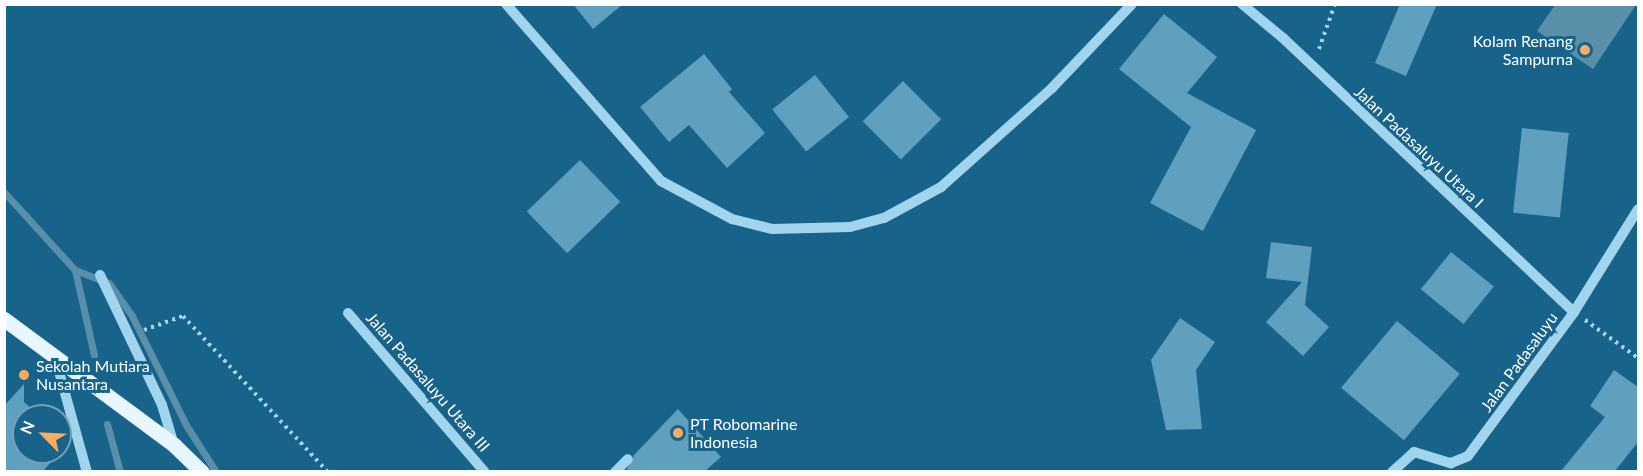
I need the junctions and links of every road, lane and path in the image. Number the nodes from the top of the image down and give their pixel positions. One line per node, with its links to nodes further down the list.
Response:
1 (506, 4): 2 (street)
2 (1132, 4)
3 (1242, 4): 5 (street, Jalan Padasaluyu Utara I)
4 (1335, 4): 5 (path)
5 (1313, 67): 8 (street, Jalan Padasaluyu Utara I)
6 (1638, 209): 8 (street, Jalan Padasaluyu)
7 (100, 275): 11 (street)
8 (1574, 312): 13 (path); 21 (street, Jalan Padasaluyu)
9 (348, 313): 19 (street, Jalan Padasaluyu Utara III)
10 (4, 319): 12 (main road)
11 (128, 337): 14 (street); 18 (path)
12 (55, 357): 14 (main road); 16 (street)
13 (1638, 358)
14 (174, 445): 17 (main road)
15 (628, 459): 20 (street)
16 (87, 471)
17 (202, 471)
18 (328, 471)
19 (485, 471)
20 (615, 471)
21 (1392, 471)

